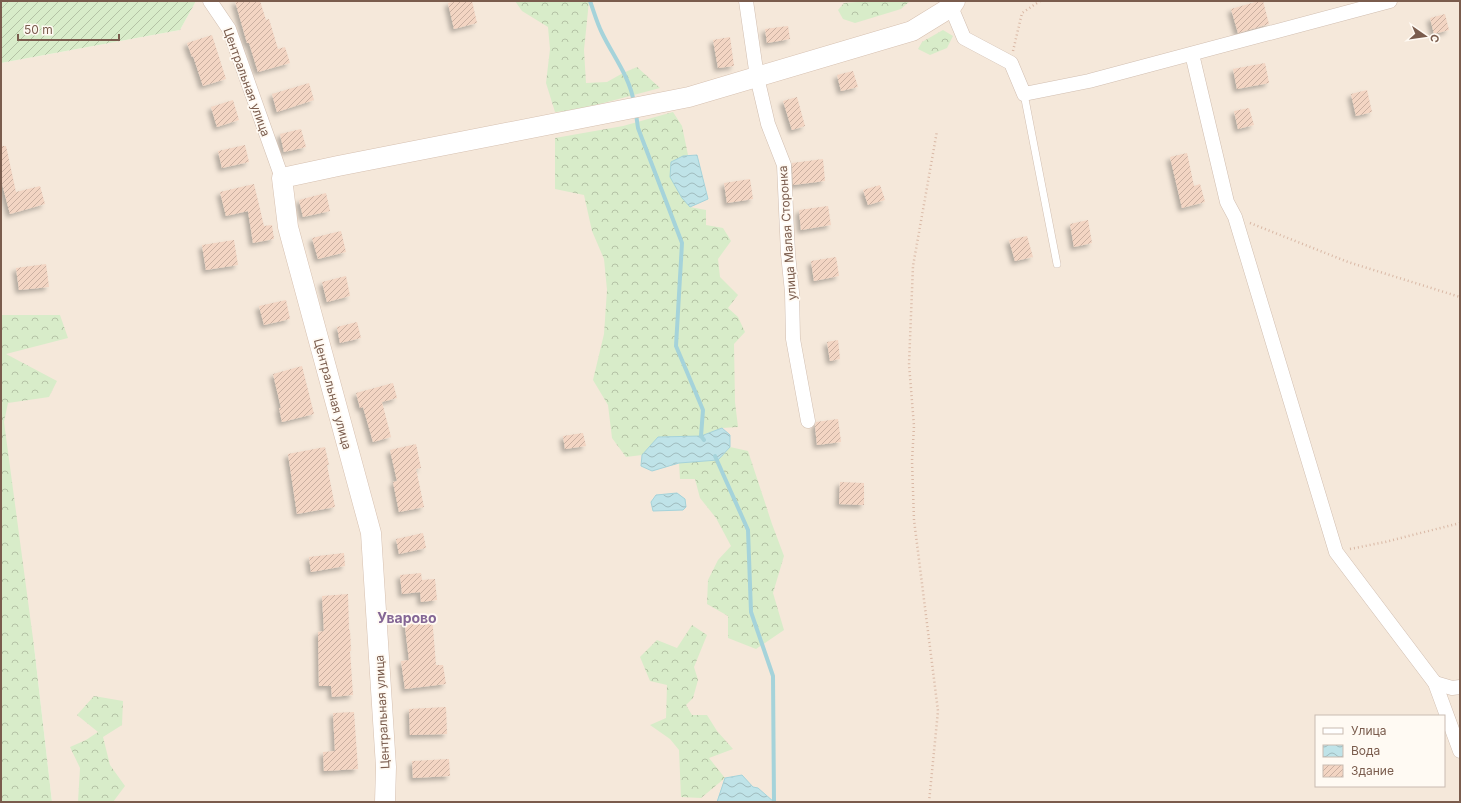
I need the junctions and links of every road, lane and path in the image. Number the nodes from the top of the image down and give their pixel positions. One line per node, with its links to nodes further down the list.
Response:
1 (210, 1): 12 (street, Центральная улица)
2 (746, 1): 9 (street, улица Малая Сторонка)
3 (1040, 1): 8 (path)
4 (1390, 1): 5 (street)
5 (1374, 3): 7 (street)
6 (953, 4): 8 (street); 9 (street)
7 (1192, 54): 10 (street); 13 (street)
8 (1010, 63): 10 (street)
9 (757, 77): 12 (street); 16 (street, улица Малая Сторонка)
10 (1024, 94): 14 (lane)
11 (937, 131): 23 (path)
12 (282, 178): 22 (street, Центральная улица)
13 (1235, 217): 15 (path); 18 (street)
14 (1057, 264)
15 (1460, 297)
16 (808, 421)
17 (1460, 523): 18 (path)
18 (1336, 552): 19 (street)
19 (1435, 683): 20 (street); 21 (street)
20 (1460, 687)
21 (1460, 752)
22 (385, 802)
23 (929, 802)

